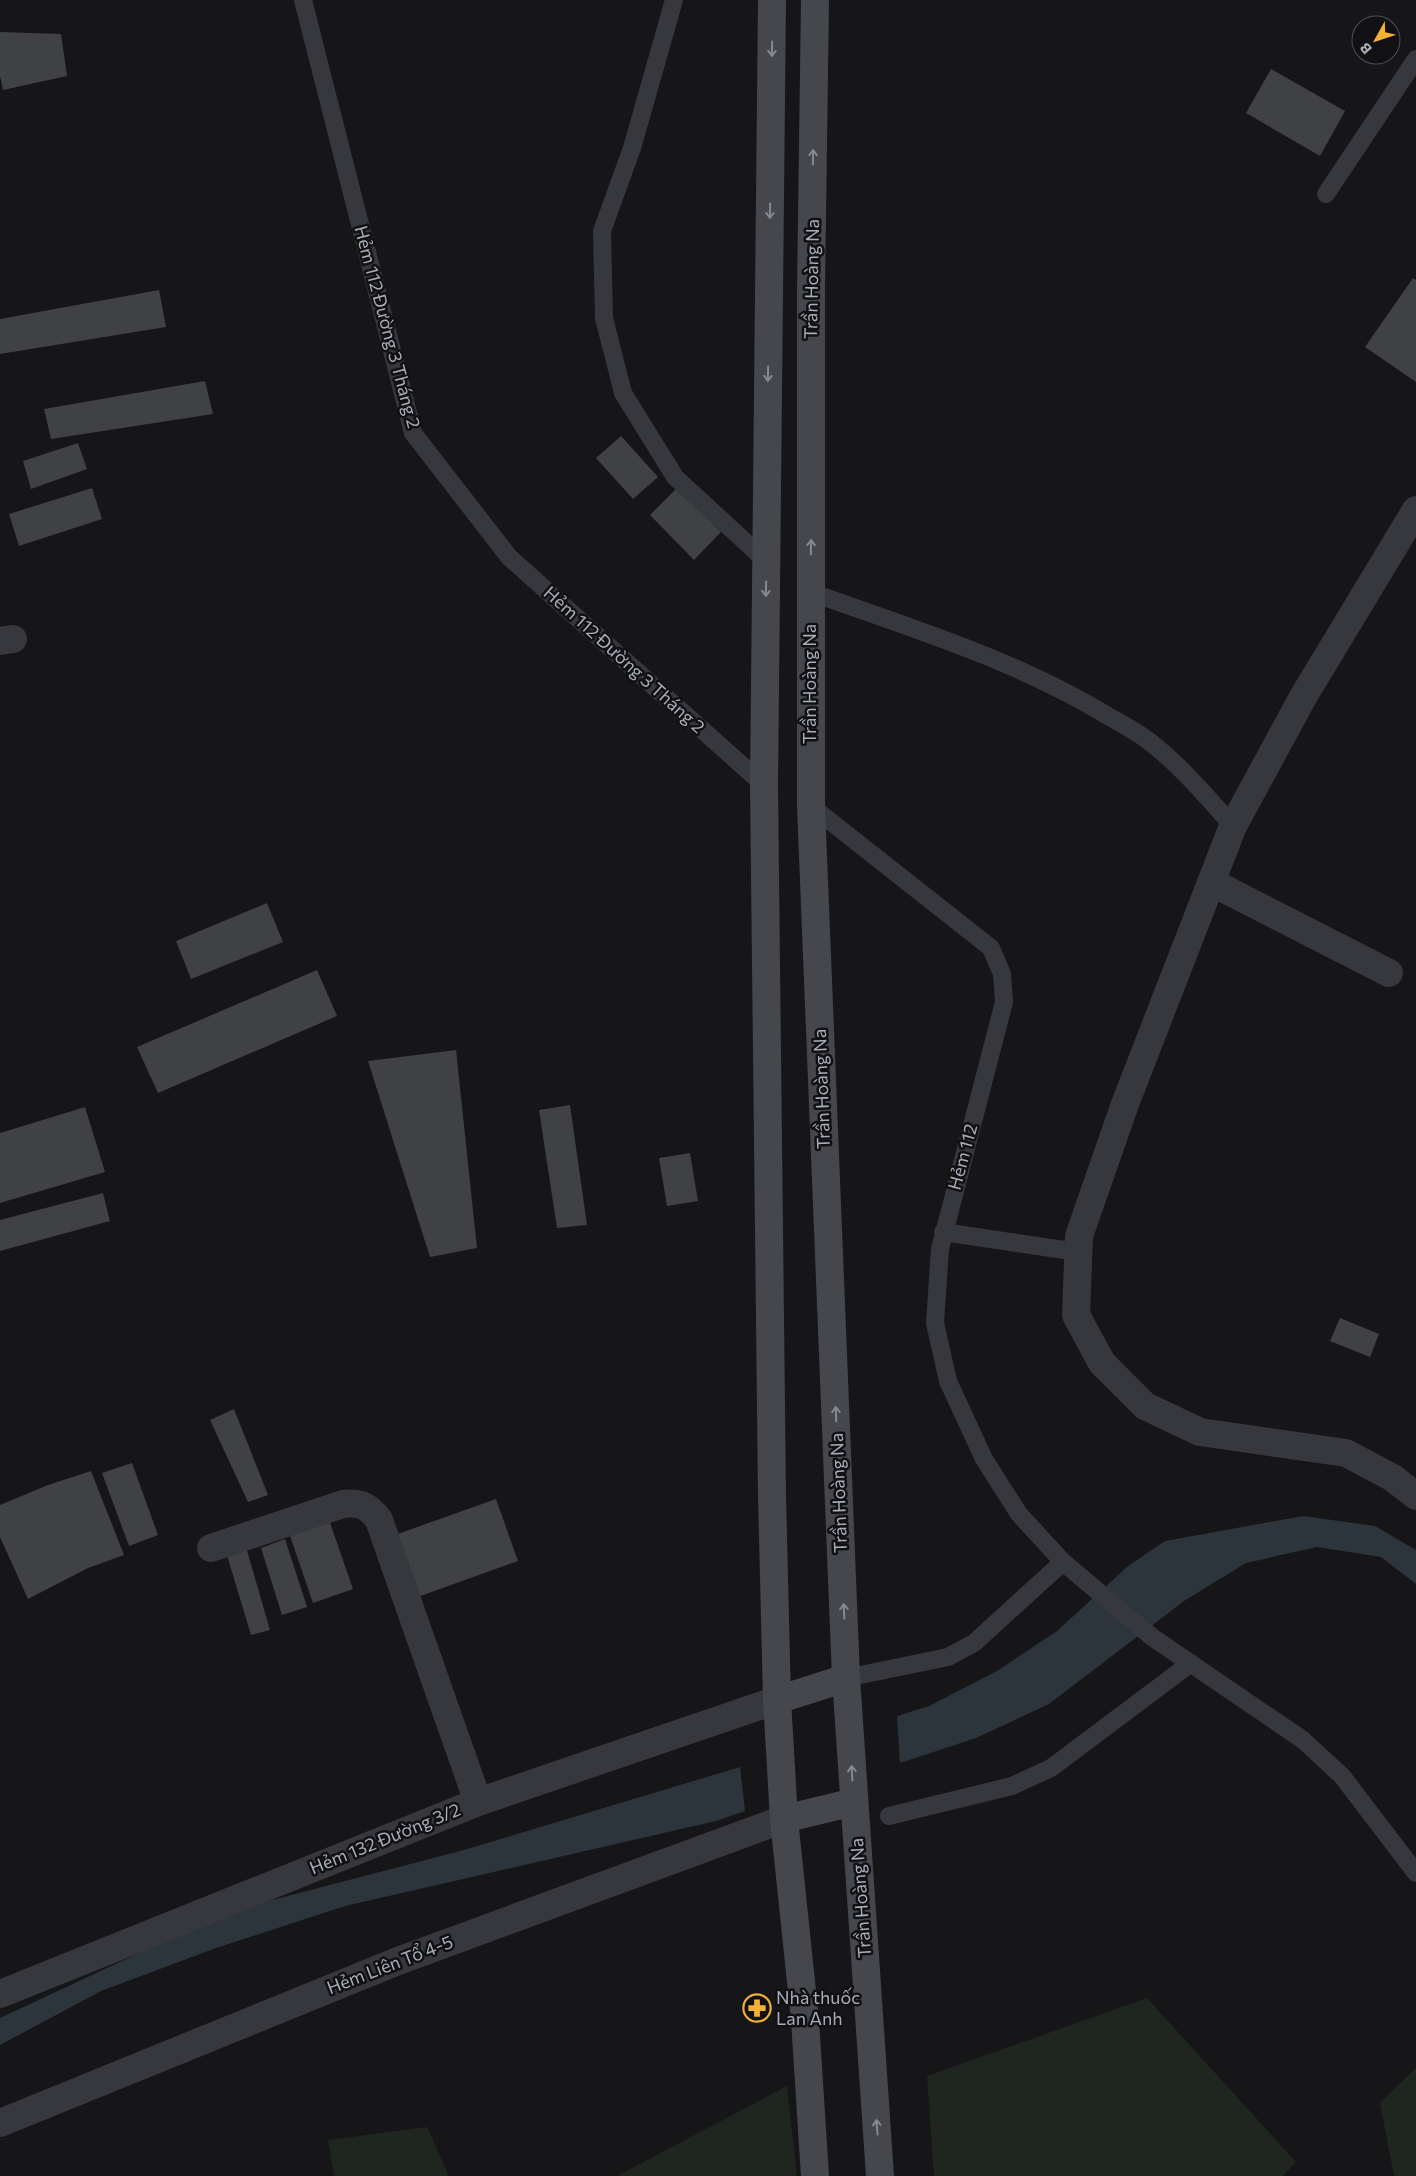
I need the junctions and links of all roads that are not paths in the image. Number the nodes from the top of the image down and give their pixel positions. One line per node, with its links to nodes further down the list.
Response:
1 (304, 0): 10 (lane, Hẻm 112 Đường 3 Tháng 2)
2 (674, 0): 8 (lane)
3 (772, 0): 8 (main road, one-way to 8)
4 (816, 0): 9 (main road, Trần Hoàng Na, one-way to 4)
5 (1416, 59): 6 (lane)
6 (1326, 194)
7 (1416, 510): 12 (street)
8 (766, 561): 10 (main road, one-way to 10)
9 (810, 592): 11 (main road, Trần Hoàng Na); 12 (lane)
10 (764, 785): 22 (main road)
11 (811, 806): 15 (lane, Hẻm 112); 21 (main road, Trần Hoàng Na, one-way to 11)
12 (1233, 826): 13 (street)
13 (1211, 882): 14 (street); 16 (street)
14 (1389, 973)
15 (944, 1232): 16 (lane); 19 (lane, Hẻm 112)
16 (1078, 1252): 17 (street)
17 (1416, 1496)
18 (212, 1548): 23 (street)
19 (1063, 1562): 20 (lane, Hẻm 112); 21 (lane)
20 (1191, 1663): 25 (lane); 27 (lane, Hẻm 112)
21 (846, 1678): 22 (main road); 24 (main road, Trần Hoàng Na, one-way to 21)
22 (777, 1700): 23 (street, Hẻm 132 Đường 3/2); 26 (main road)
23 (478, 1802): 28 (street, Hẻm 132 Đường 3/2)
24 (854, 1802): 26 (main road); 31 (main road, Trần Hoàng Na, one-way to 24)
25 (889, 1816)
26 (784, 1819): 29 (street, Hẻm Liên Tổ 4-5); 30 (main road)
27 (1416, 1873)
28 (0, 1994)
29 (0, 2123)
30 (815, 2176)
31 (880, 2176)

